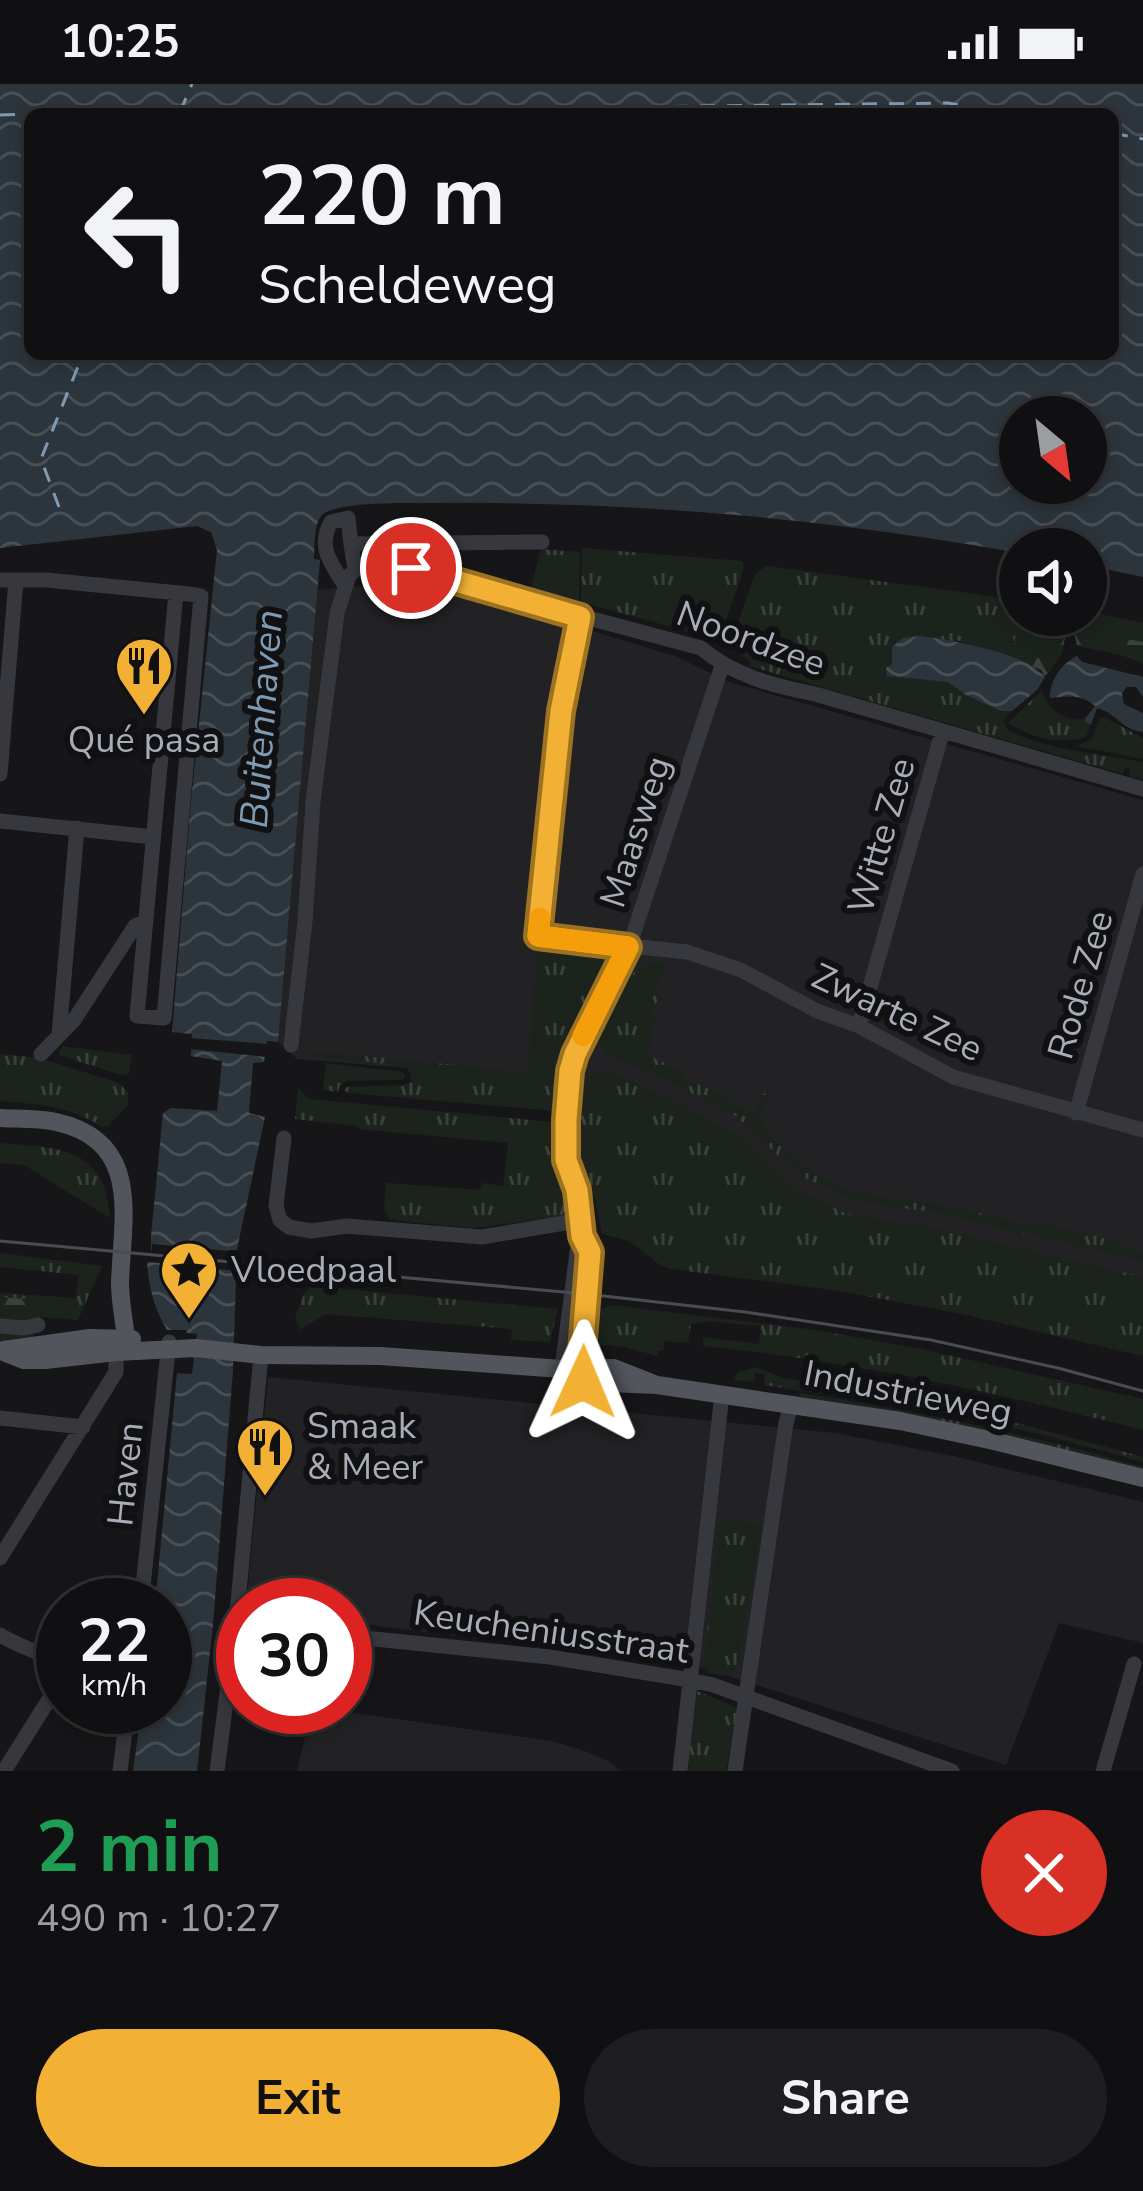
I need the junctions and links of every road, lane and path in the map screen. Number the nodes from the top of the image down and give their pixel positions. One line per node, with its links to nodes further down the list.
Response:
1 (542, 542): 2 (street)
2 (351, 544): 3 (street); 3 (street)
3 (350, 577): 6 (street, Noordzee); 19 (street)
4 (8, 580): 5 (street); 9 (street)
5 (176, 593): 13 (street); 15 (street)
6 (580, 617): 7 (street, Noordzee); 16 (street, Zwarte Zee)
7 (722, 666): 8 (street, Noordzee); 16 (street, Maasweg)
8 (942, 733): 10 (street, Noordzee); 17 (street, Witte Zee)
9 (0, 774)
10 (1143, 789)
11 (0, 821): 12 (street)
12 (77, 828): 13 (street); 18 (street)
13 (152, 837): 15 (street)
14 (1143, 874): 21 (street, Rode Zee)
15 (145, 922): 18 (street)
16 (628, 947): 17 (street, Zwarte Zee); 25 (street, Maasweg)
17 (859, 1026): 21 (street, Zwarte Zee)
18 (58, 1035): 20 (street)
19 (291, 1045)
20 (41, 1054)
21 (1076, 1113): 23 (street, Zwarte Zee)
22 (0, 1118): 28 (main road)
23 (1143, 1130)
24 (284, 1138): 25 (street)
25 (582, 1228): 32 (street, Maasweg); 33 (street, Maasweg)
26 (38, 1325): 27 (street)
27 (0, 1326)
28 (116, 1343): 29 (main road, Industrieweg); 30 (main road, Industrieweg); 37 (street)
29 (169, 1346): 31 (main road, Industrieweg); 42 (street, Haven)
30 (1, 1351)
31 (261, 1354): 32 (main road, Industrieweg); 43 (street)
32 (562, 1370): 33 (main road, Industrieweg)
33 (584, 1375): 34 (main road, Industrieweg)
34 (722, 1394): 35 (main road, Industrieweg); 48 (street)
35 (792, 1403): 38 (main road, Industrieweg); 49 (street)
36 (0, 1418): 37 (street)
37 (83, 1427): 40 (street)
38 (1143, 1478)
39 (0, 1516): 40 (street)
40 (19, 1528): 41 (street)
41 (0, 1558)
42 (144, 1578)
43 (243, 1578)
44 (0, 1635): 46 (street)
45 (372, 1639): 48 (street, Keucheniusstraat)
46 (36, 1650)
47 (1134, 1664): 59 (street)
48 (690, 1680): 49 (street, Keucheniusstraat); 56 (street)
49 (746, 1697): 57 (street); 58 (street, Keucheniusstraat)
50 (36, 1720): 53 (street)
51 (125, 1734): 54 (street)
52 (223, 1734): 55 (street)
53 (4, 1771)
54 (120, 1771)
55 (217, 1771)
56 (680, 1771)
57 (735, 1771)
58 (952, 1771)
59 (1103, 1771)

